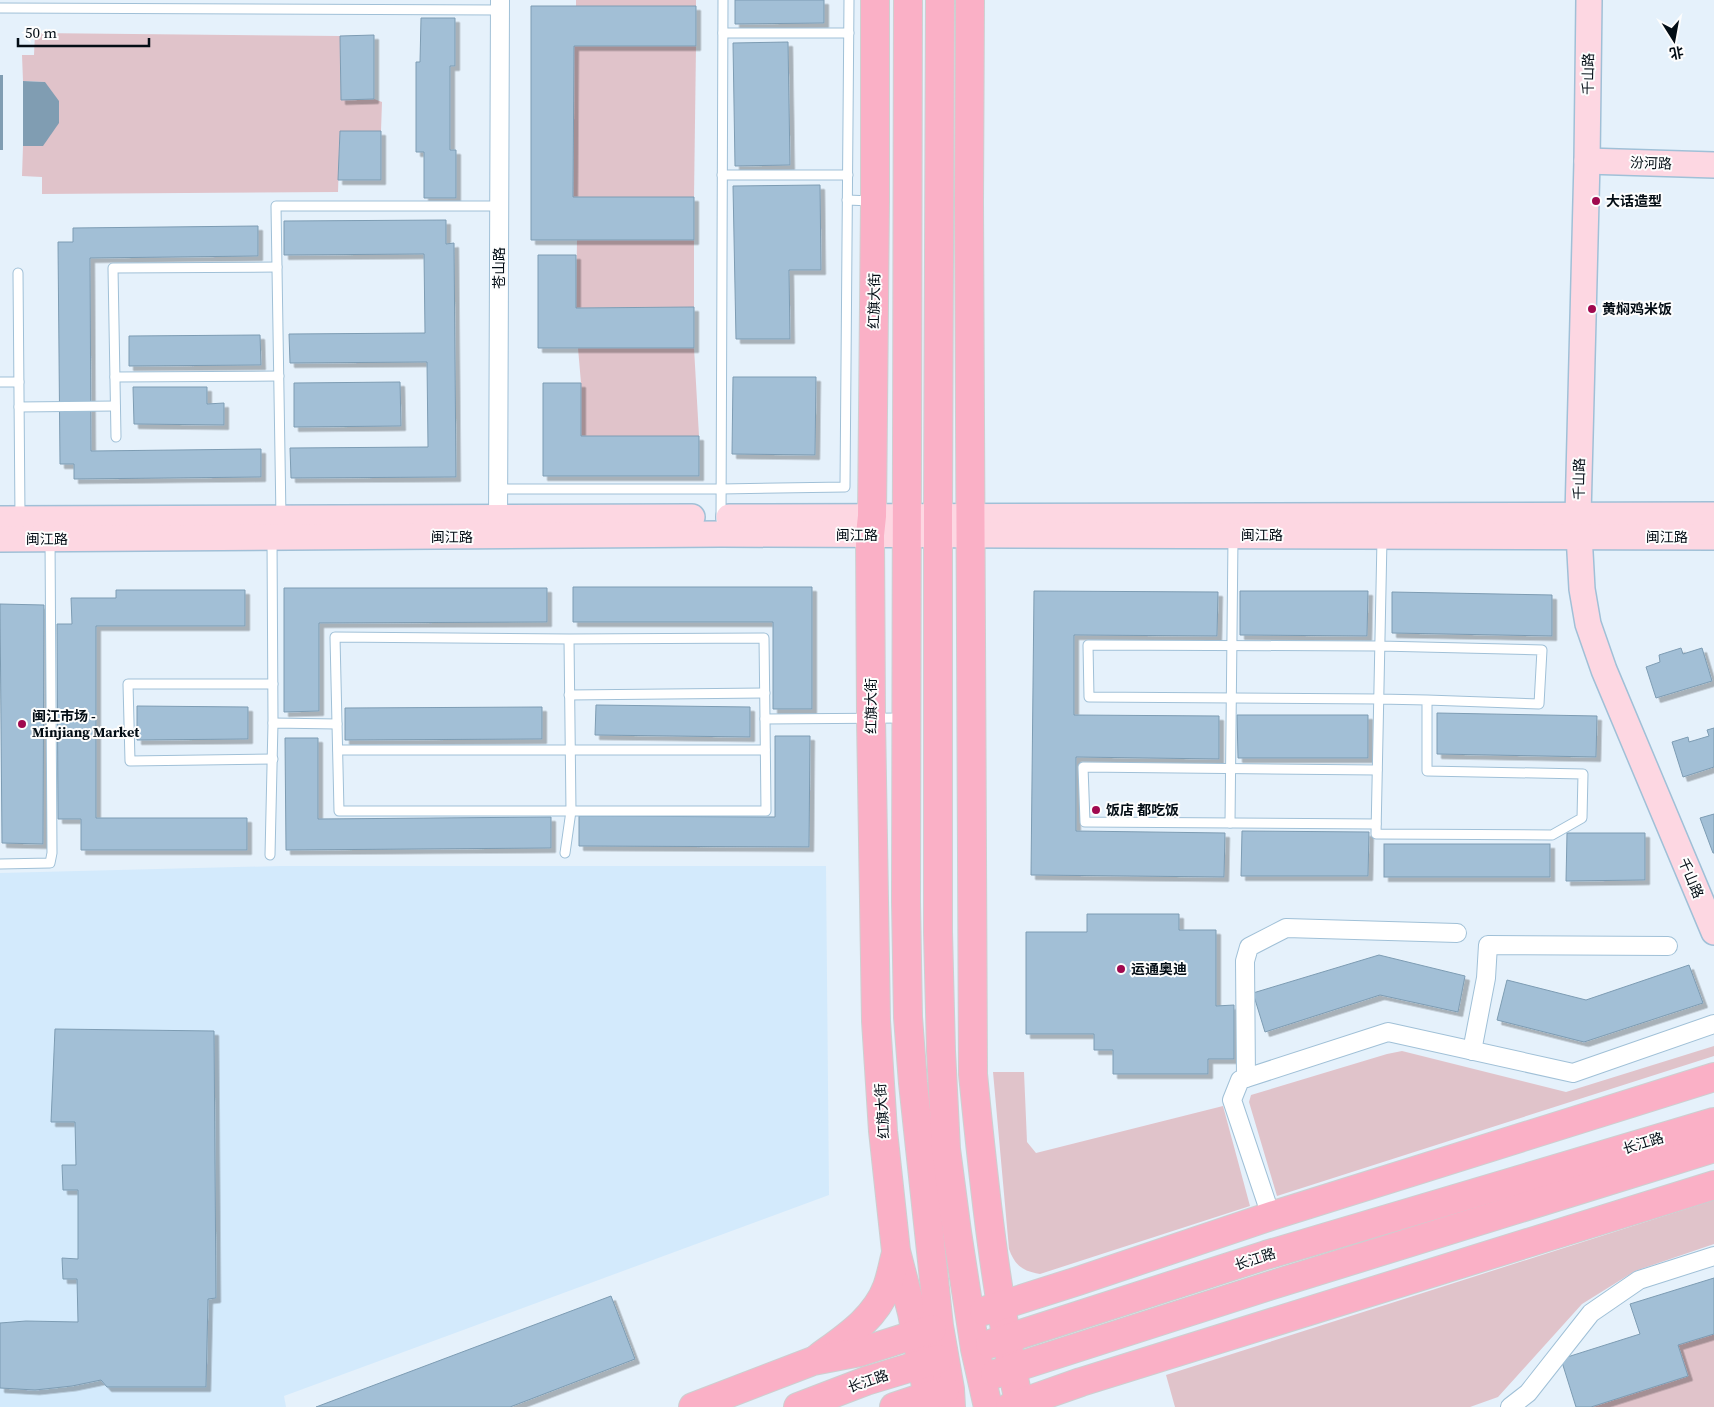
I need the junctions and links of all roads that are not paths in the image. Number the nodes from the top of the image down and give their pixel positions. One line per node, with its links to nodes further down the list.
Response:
1 (723, 0): 11 (lane)
2 (849, 0): 12 (lane)
3 (876, 0): 18 (main road, 红旗大街)
4 (908, 0): 33 (main road, 红旗大街)
5 (940, 0): 34 (main road)
6 (970, 0): 36 (main road)
7 (1589, 0): 13 (main road, 千山路)
8 (187, 4): 9 (lane); 10 (lane)
9 (500, 5): 19 (street, 苍山路)
10 (0, 8)
11 (723, 33): 12 (lane); 15 (lane)
12 (849, 33): 16 (lane)
13 (1587, 161): 14 (main road, 汾河路); 37 (main road, 千山路)
14 (1714, 165)
15 (722, 175): 16 (lane); 30 (lane)
16 (848, 175): 17 (lane)
17 (847, 200): 18 (lane); 30 (lane)
18 (875, 201): 35 (main road, 红旗大街)
19 (499, 206): 20 (lane); 29 (street, 苍山路)
20 (277, 267): 22 (lane); 23 (lane)
21 (18, 273): 25 (lane)
22 (279, 376): 23 (lane); 40 (lane)
23 (115, 377): 26 (lane)
24 (0, 382): 25 (lane)
25 (19, 382): 27 (lane)
26 (115, 406): 27 (lane); 28 (lane)
27 (19, 407): 39 (lane)
28 (116, 437)
29 (498, 489): 30 (lane); 38 (street, 苍山路)
30 (721, 489): 32 (lane)
31 (1714, 515): 37 (main road, 闽江路)
32 (721, 525): 35 (main road, 闽江路); 38 (main road, 闽江路)
33 (907, 525): 34 (main road, 闽江路); 35 (main road, 闽江路); 55 (main road, 红旗大街)
34 (938, 525): 36 (main road, 闽江路); 87 (main road)
35 (871, 526): 54 (main road, 红旗大街)
36 (970, 526): 37 (main road, 闽江路); 41 (main road, 闽江路); 83 (main road)
37 (1579, 526): 42 (main road, 闽江路); 43 (main road, 闽江路); 71 (main road, 千山路)
38 (498, 527): 40 (main road, 闽江路)
39 (10, 529): 40 (main road, 闽江路); 44 (main road, 闽江路)
40 (278, 531): 44 (main road, 闽江路); 48 (lane)
41 (1233, 535): 42 (main road, 闽江路); 46 (lane)
42 (1382, 536): 47 (lane)
43 (1714, 537)
44 (50, 539): 70 (lane)
45 (569, 639): 49 (lane); 50 (lane); 58 (lane)
46 (1232, 646): 47 (lane); 51 (lane); 51 (lane)
47 (1380, 646): 52 (lane); 53 (lane)
48 (273, 684): 57 (lane); 62 (lane)
49 (765, 693): 50 (lane); 56 (lane)
50 (569, 695): 61 (lane)
51 (1230, 698): 52 (lane); 63 (lane)
52 (1379, 699): 53 (lane); 64 (lane)
53 (1427, 700): 67 (lane)
54 (871, 718): 55 (lane); 56 (lane); 82 (main road, 红旗大街)
55 (907, 718): 88 (main road, 红旗大街)
56 (765, 719): 60 (lane)
57 (273, 723): 58 (lane); 62 (lane)
58 (337, 724): 59 (lane)
59 (338, 750): 61 (lane); 65 (lane)
60 (765, 750): 61 (lane); 65 (lane)
61 (570, 751): 65 (lane)
62 (274, 759): 69 (lane)
63 (1231, 768): 64 (lane); 66 (lane); 66 (lane)
64 (1377, 770): 67 (lane)
65 (571, 811): 68 (lane)
66 (1230, 823): 67 (lane)
67 (1376, 824)
68 (564, 853)
69 (270, 855)
70 (0, 864)
71 (1714, 932)
72 (1457, 933): 77 (street)
73 (1668, 946): 75 (street)
74 (1714, 1024): 75 (street)
75 (1472, 1050): 77 (street)
76 (1714, 1077): 81 (main road)
77 (1246, 1078): 81 (street)
78 (1714, 1122): 89 (main road, 长江路)
79 (1714, 1148): 93 (main road, 长江路)
80 (1714, 1185): 95 (main road)
81 (1271, 1216): 85 (main road)
82 (896, 1251): 88 (main road, 红旗大街); 91 (main road)
83 (993, 1251): 85 (main road); 86 (main road)
84 (1714, 1256): 103 (street)
85 (1078, 1281): 86 (main road)
86 (1001, 1305): 87 (main road); 89 (main road)
87 (970, 1315): 88 (main road); 90 (main road)
88 (927, 1331): 91 (main road); 92 (main road, 红旗大街)
89 (1006, 1338): 90 (main road, 长江路); 93 (main road)
90 (975, 1349): 92 (main road, 长江路); 94 (main road)
91 (813, 1361): 98 (main road)
92 (933, 1361): 96 (main road, 红旗大街); 99 (main road, 长江路)
93 (1012, 1368): 94 (main road, 长江路); 97 (main road)
94 (981, 1378): 96 (main road, 长江路); 101 (main road)
95 (1081, 1382): 97 (main road); 102 (main road)
96 (940, 1400): 100 (main road, 长江路)
97 (1016, 1406)
98 (693, 1407)
99 (798, 1407)
100 (894, 1407)
101 (988, 1407)
102 (1050, 1407)
103 (1510, 1407)

